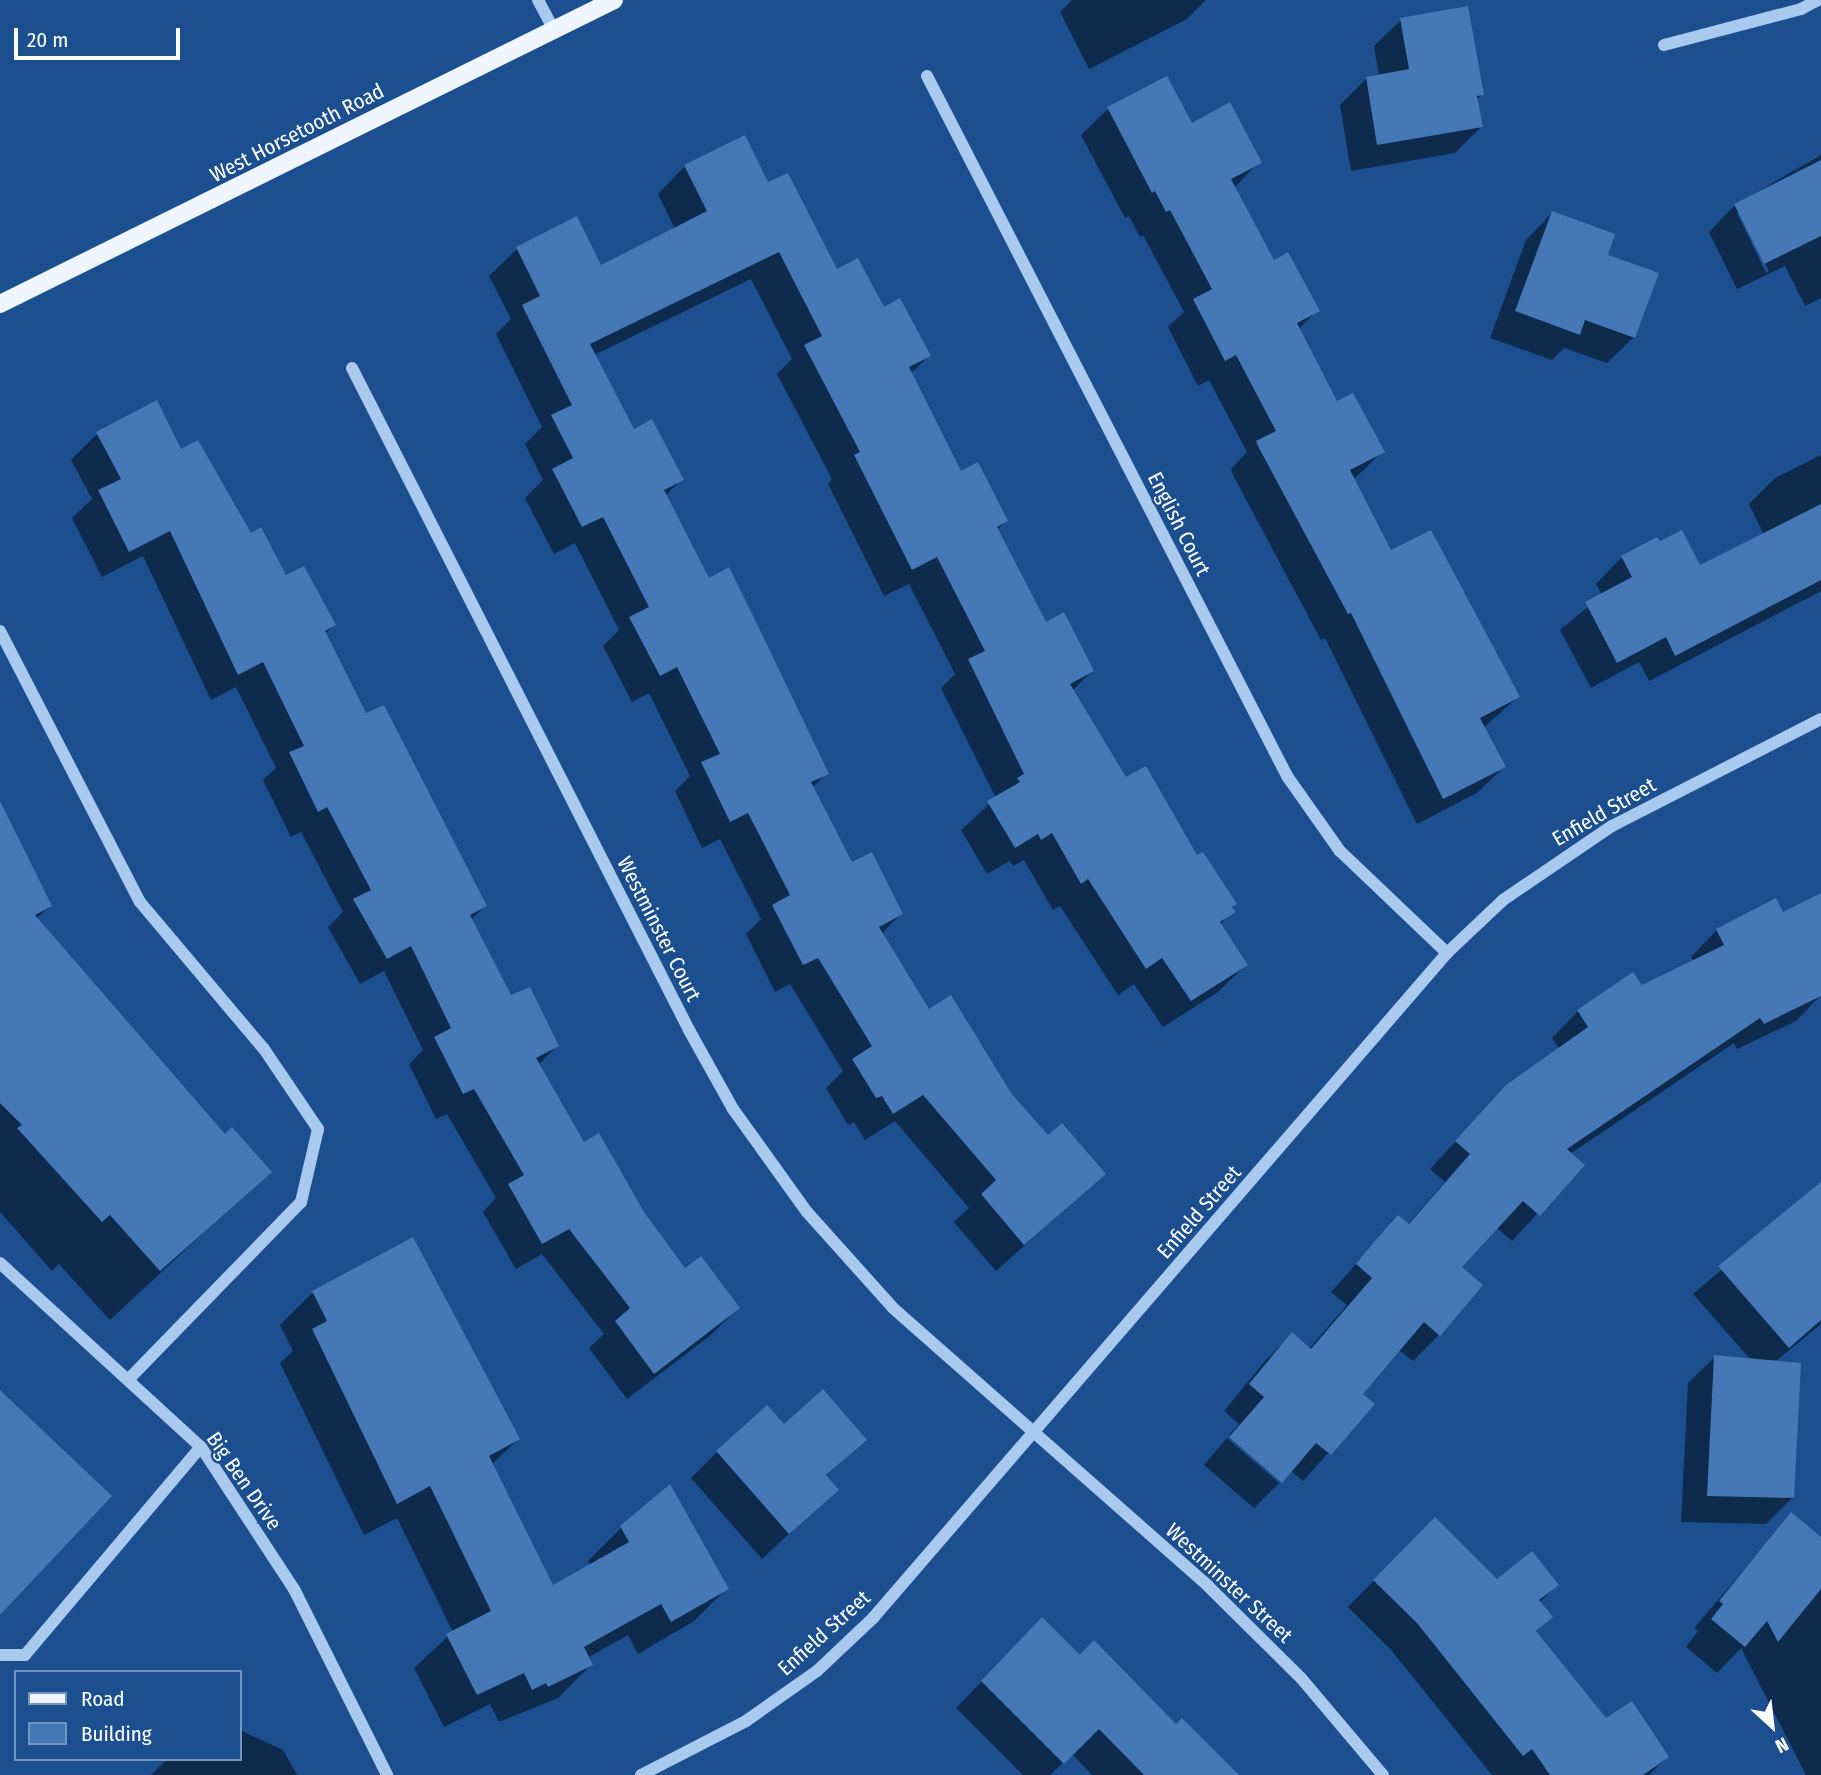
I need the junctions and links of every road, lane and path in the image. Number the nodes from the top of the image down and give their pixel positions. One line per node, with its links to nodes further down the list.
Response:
1 (538, 0): 4 (street)
2 (614, 0): 4 (main road, West Horsetooth Road)
3 (1818, 0): 5 (street)
4 (554, 30): 7 (main road, West Horsetooth Road)
5 (1664, 45)
6 (927, 76): 11 (street, English Court)
7 (0, 304)
8 (352, 368): 14 (street, Westminster Court)
9 (0, 631): 13 (street)
10 (1821, 719): 11 (street, Enfield Street)
11 (1447, 953): 14 (street, Enfield Street)
12 (0, 1263): 13 (street, Big Ben Drive)
13 (128, 1380): 15 (street, Big Ben Drive)
14 (1035, 1433): 18 (street, Enfield Street); 19 (street, Westminster Street)
15 (201, 1447): 16 (street); 17 (street, Big Ben Drive)
16 (0, 1655)
17 (387, 1775)
18 (641, 1775)
19 (1383, 1775)

